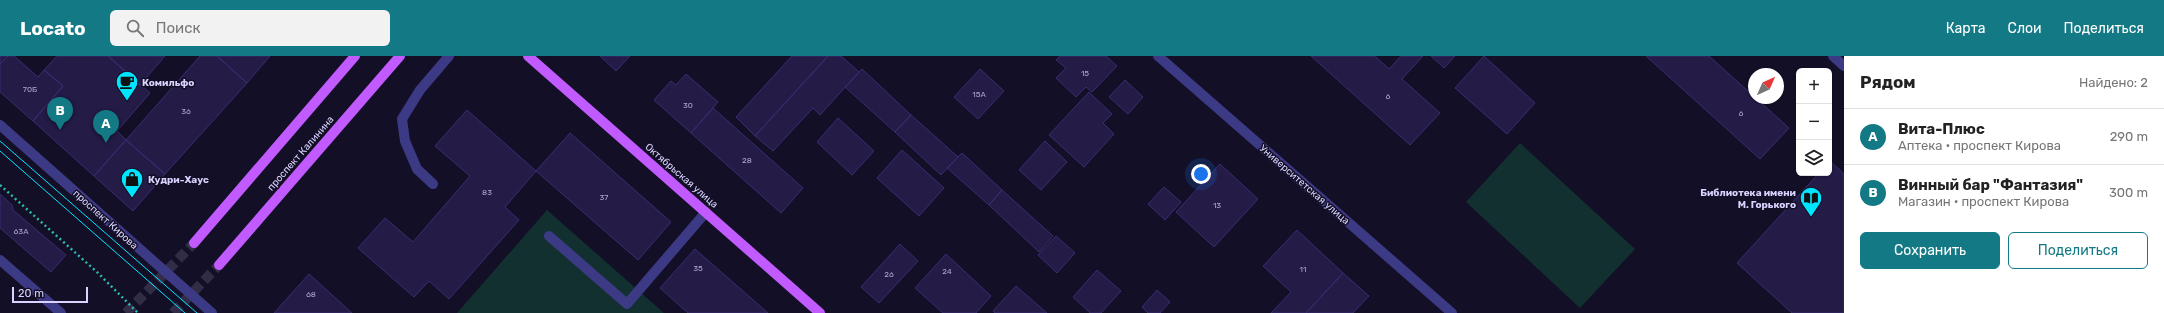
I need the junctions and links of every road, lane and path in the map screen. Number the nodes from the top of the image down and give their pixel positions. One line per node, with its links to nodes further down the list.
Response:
1 (355, 56): 13 (main road)
2 (400, 56): 15 (main road, проспект Калинина)
3 (449, 56): 9 (street)
4 (528, 56): 11 (main road, Октябрьская улица)
5 (1158, 56): 20 (street, Университетская улица)
6 (1835, 56): 7 (street)
7 (1844, 66)
8 (0, 125): 18 (street, проспект Кирова)
9 (433, 184)
10 (0, 185): 17 (path)
11 (706, 212): 12 (street); 19 (main road, Октябрьская улица)
12 (549, 236)
13 (194, 243)
14 (0, 260): 16 (street)
15 (219, 265)
16 (61, 313)
17 (138, 313)
18 (212, 313)
19 (820, 313)
20 (1452, 313)

